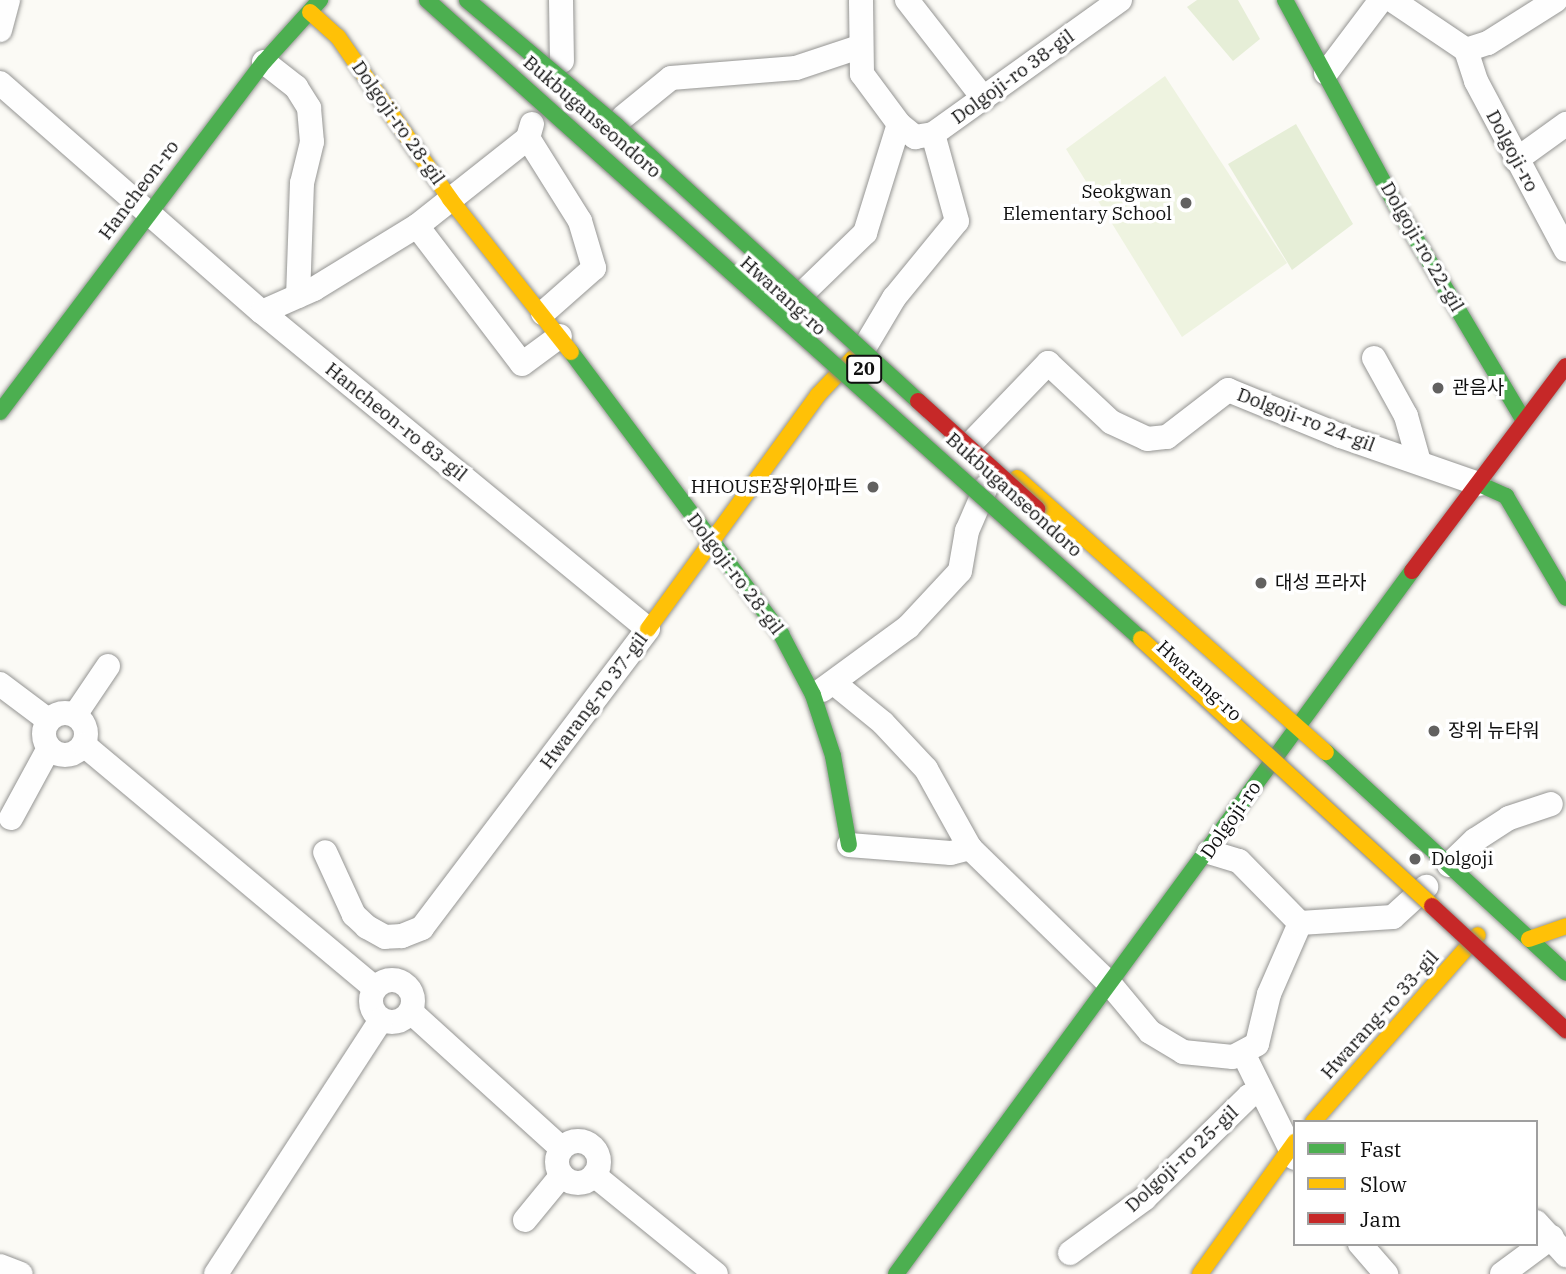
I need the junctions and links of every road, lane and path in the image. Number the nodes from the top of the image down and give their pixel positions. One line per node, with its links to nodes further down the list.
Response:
1 (8, 0): 15 (street)
2 (427, 0): 84 (main road, Bukbuganseondoro, bridge)
3 (439, 0): 21 (main road, Hwarang-ro / 20)
4 (467, 0): 54 (main road, Bukbuganseondoro, bridge)
5 (493, 0): 18 (main road, Hwarang-ro / 20)
6 (561, 0): 18 (street)
7 (861, 0): 16 (street)
8 (907, 0): 23 (street)
9 (1120, 0): 23 (street, Dolgoji-ro 38-gil)
10 (1381, 0): 20 (street)
11 (1392, 0): 17 (street)
12 (1556, 0): 17 (street)
13 (1294, 3): 20 (main road, Dolgoji-ro 22-gil)
14 (315, 6): 19 (main road, Hancheon-ro); 30 (main road, Dolgoji-ro 28-gil)
15 (0, 30)
16 (859, 47): 24 (street); 25 (street)
17 (1466, 50): 29 (street, Dolgoji-ro)
18 (562, 61): 24 (main road, Hwarang-ro / 20)
19 (264, 62): 31 (main road, Hancheon-ro); 35 (street)
20 (1326, 73): 43 (main road, Dolgoji-ro 22-gil)
21 (542, 82): 28 (street); 39 (main road, Hwarang-ro / 20)
22 (0, 83): 31 (street, Hancheon-ro 83-gil)
23 (984, 99): 27 (street, Dolgoji-ro 38-gil)
24 (623, 117): 34 (main road, Hwarang-ro / 20)
25 (899, 124): 27 (street); 34 (street, Hwarang-ro)
26 (1566, 124): 29 (street)
27 (933, 134): 39 (street, Dolgoji-ro 38-gil)
28 (528, 138): 30 (street); 37 (street)
29 (1516, 160): 33 (street, Dolgoji-ro)
30 (450, 199): 32 (street); 37 (main road, Dolgoji-ro 28-gil)
31 (148, 212): 36 (street, Hancheon-ro 83-gil); 42 (main road, Hancheon-ro)
32 (417, 226): 35 (street); 38 (street)
33 (1566, 250)
34 (807, 289): 39 (main road, Hwarang-ro / 20)
35 (298, 296): 36 (street)
36 (262, 312): 50 (street, Hancheon-ro 83-gil)
37 (543, 313): 38 (main road, Dolgoji-ro 28-gil)
38 (560, 337): 48 (main road, Dolgoji-ro 28-gil)
39 (860, 351): 44 (main road, Hwarang-ro / 20); 46 (main road, Hwarang-ro / 20); 48 (main road, Hwarang-ro 37-gil)
40 (1374, 358): 45 (street)
41 (1561, 385): 43 (main road, Dolgoji-ro)
42 (0, 412)
43 (1523, 419): 47 (main road, Dolgoji-ro)
44 (974, 440): 45 (street, Dolgoji-ro 24-gil); 57 (main road, Hwarang-ro / 20)
45 (1419, 462): 47 (street, Dolgoji-ro 24-gil)
46 (989, 480): 53 (street); 61 (main road, Hwarang-ro / 20)
47 (1479, 484): 49 (main road); 57 (main road, Dolgoji-ro)
48 (709, 543): 50 (main road, Hwarang-ro 37-gil); 53 (main road, Dolgoji-ro 28-gil)
49 (1566, 598)
50 (648, 629): 69 (street, Hwarang-ro 37-gil)
51 (108, 666): 55 (street)
52 (0, 684): 56 (street)
53 (824, 689): 67 (main road, Dolgoji-ro 28-gil); 68 (street, Dolgoji-ro 28-gil)
54 (1233, 694)
55 (75, 715): 56 (street); 59 (street)
56 (48, 720): 60 (street)
57 (1297, 726): 61 (main road, Dolgoji-ro); 63 (main road, Hwarang-ro / 20)
58 (1273, 731): 62 (main road)
59 (84, 745): 60 (street); 80 (street)
60 (48, 748): 66 (street)
61 (1278, 752): 64 (main road, Hwarang-ro / 20); 70 (main road, Dolgoji-ro)
62 (1304, 758)
63 (1357, 780): 64 (main road); 71 (main road, Hwarang-ro / 20)
64 (1338, 796): 71 (main road, Hwarang-ro / 20)
65 (1551, 804): 71 (street)
66 (11, 818)
67 (849, 845): 68 (street, Dolgoji-ro 28-gil)
68 (970, 848): 78 (street, Dolgoji-ro 28-gil)
69 (325, 852)
70 (1209, 852): 73 (street); 78 (main road, Dolgoji-ro)
71 (1436, 876): 73 (street); 75 (main road, Hwarang-ro / 20); 76 (main road, Hwarang-ro / 20)
72 (1474, 913): 75 (main road)
73 (1300, 923): 85 (street)
74 (1566, 926): 76 (main road)
75 (1492, 936): 79 (main road); 82 (main road, Hwarang-ro / 20); 87 (main road, Hwarang-ro 33-gil)
76 (1529, 939): 77 (main road, Hwarang-ro / 20)
77 (1566, 973)
78 (1110, 984): 85 (street); 100 (main road, Dolgoji-ro)
79 (1555, 986)
80 (375, 988): 81 (street); 83 (street)
81 (411, 1012): 83 (street); 88 (street)
82 (1566, 1017)
83 (381, 1020): 98 (street)
84 (1566, 1030)
85 (1243, 1053): 86 (street, Dolgoji-ro 25-gil)
86 (1261, 1091): 89 (street, Dolgoji-ro 25-gil); 95 (street, Dolgoji-ro 25-gil)
87 (1315, 1120)
88 (561, 1148): 90 (street); 91 (street)
89 (1293, 1149): 101 (main road)
90 (562, 1175): 91 (street); 92 (street)
91 (594, 1175): 99 (street)
92 (525, 1220)
93 (1551, 1238): 103 (street)
94 (1362, 1246): 102 (street)
95 (1070, 1253)
96 (0, 1266): 97 (street)
97 (21, 1274)
98 (216, 1274)
99 (716, 1274)
100 (896, 1274)
101 (1200, 1274)
102 (1386, 1274)
103 (1502, 1274)

